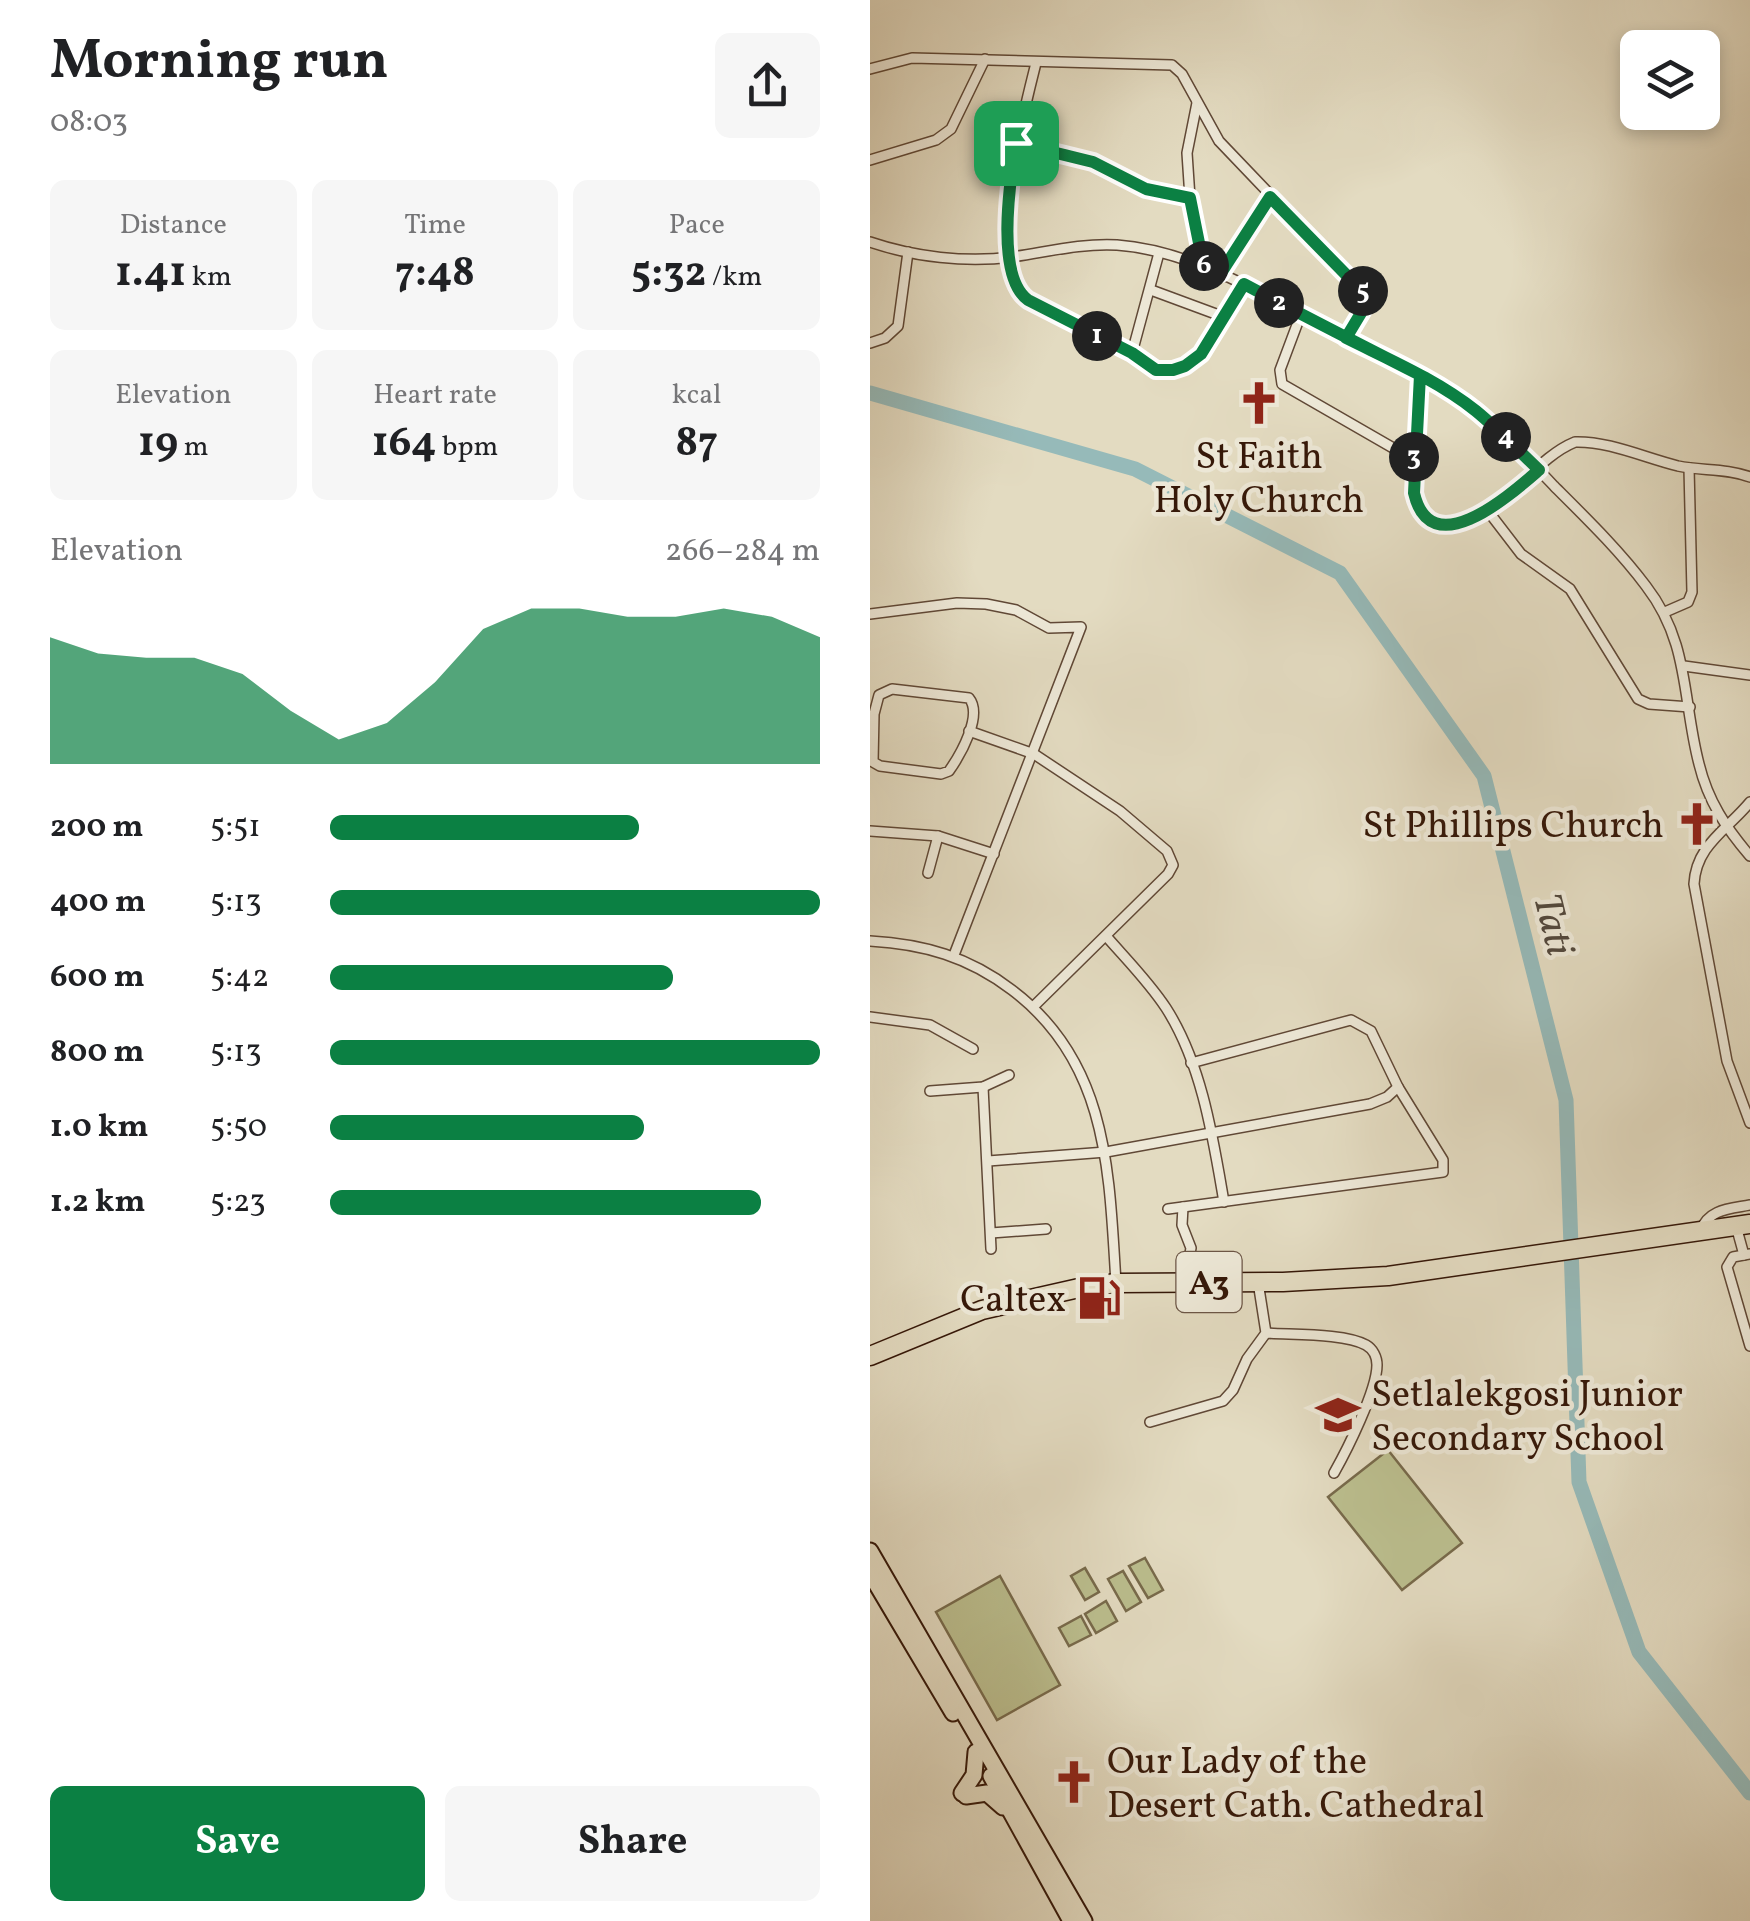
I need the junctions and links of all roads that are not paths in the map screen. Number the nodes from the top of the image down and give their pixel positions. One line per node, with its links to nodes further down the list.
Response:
1 (985, 59): 2 (street); 3 (street); 6 (street)
2 (1036, 63): 4 (street); 5 (street)
3 (870, 69)
4 (1196, 103): 7 (street); 8 (street)
5 (1016, 143): 8 (street); 12 (street)
6 (870, 160)
7 (1270, 197): 14 (street); 19 (street)
8 (1190, 198): 13 (street)
9 (870, 242): 10 (street)
10 (908, 252): 12 (street); 20 (street)
11 (1159, 253): 12 (street); 13 (street); 16 (street)
12 (1010, 257): 21 (street)
13 (1196, 263): 14 (street)
14 (1221, 273): 15 (street)
15 (1244, 284): 17 (street); 18 (street)
16 (1151, 290): 18 (street); 21 (street)
17 (1301, 314): 19 (street); 23 (street)
18 (1224, 318): 21 (street)
19 (1346, 338): 22 (street)
20 (870, 343)
21 (1132, 353)
22 (1420, 375): 23 (street); 25 (street)
23 (1414, 460): 27 (street)
24 (1689, 468): 25 (street); 26 (street); 28 (street)
25 (1539, 470): 27 (street); 28 (street)
26 (1750, 477)
27 (1488, 511): 32 (street)
28 (1665, 612): 30 (street)
29 (870, 614): 35 (street)
30 (1684, 666): 31 (street); 32 (street)
31 (1750, 675)
32 (1690, 707): 37 (street)
33 (872, 714): 34 (street); 34 (street)
34 (969, 731): 35 (street)
35 (1034, 754): 40 (street); 43 (street)
36 (1750, 802): 37 (street)
37 (1726, 827): 41 (street); 54 (street)
38 (870, 831): 39 (street)
39 (938, 836): 40 (street); 42 (street)
40 (994, 854): 45 (street)
41 (1750, 856)
42 (928, 872)
43 (1106, 936): 46 (street); 49 (street)
44 (870, 941): 45 (street)
45 (954, 955): 46 (street)
46 (1034, 1006): 56 (street)
47 (870, 1018): 48 (street)
48 (973, 1049)
49 (1191, 1063): 52 (street); 55 (street)
50 (1009, 1075): 51 (street)
51 (984, 1087): 53 (street); 57 (street)
52 (1398, 1087): 55 (street); 58 (street)
53 (930, 1091)
54 (1750, 1123)
55 (1212, 1133): 56 (street); 58 (street)
56 (1106, 1152): 57 (street); 70 (street)
57 (988, 1161): 65 (street)
58 (1224, 1202): 60 (street)
59 (1750, 1205): 64 (street)
60 (1182, 1207): 61 (street); 68 (street)
61 (1168, 1210)
62 (1743, 1225): 64 (highway, A3); 67 (street)
63 (1046, 1230): 65 (street)
64 (1701, 1230): 69 (highway, A3)
65 (990, 1233): 66 (street)
66 (991, 1248)
67 (1747, 1254): 73 (street)
68 (1185, 1281): 69 (highway, A3); 70 (highway, A3)
69 (1258, 1282): 72 (street)
70 (1116, 1283): 71 (highway, A3)
71 (933, 1329): 74 (highway, A3); 75 (highway, A3)
72 (1266, 1332): 76 (street); 77 (street)
73 (1749, 1339)
74 (870, 1346)
75 (870, 1356)
76 (1150, 1422)
77 (1334, 1473)
78 (872, 1569): 79 (main road); 80 (main road)
79 (976, 1752): 80 (main road); 80 (main road)
80 (1017, 1816): 81 (main road); 82 (main road)
81 (1070, 1921)
82 (1084, 1921)

